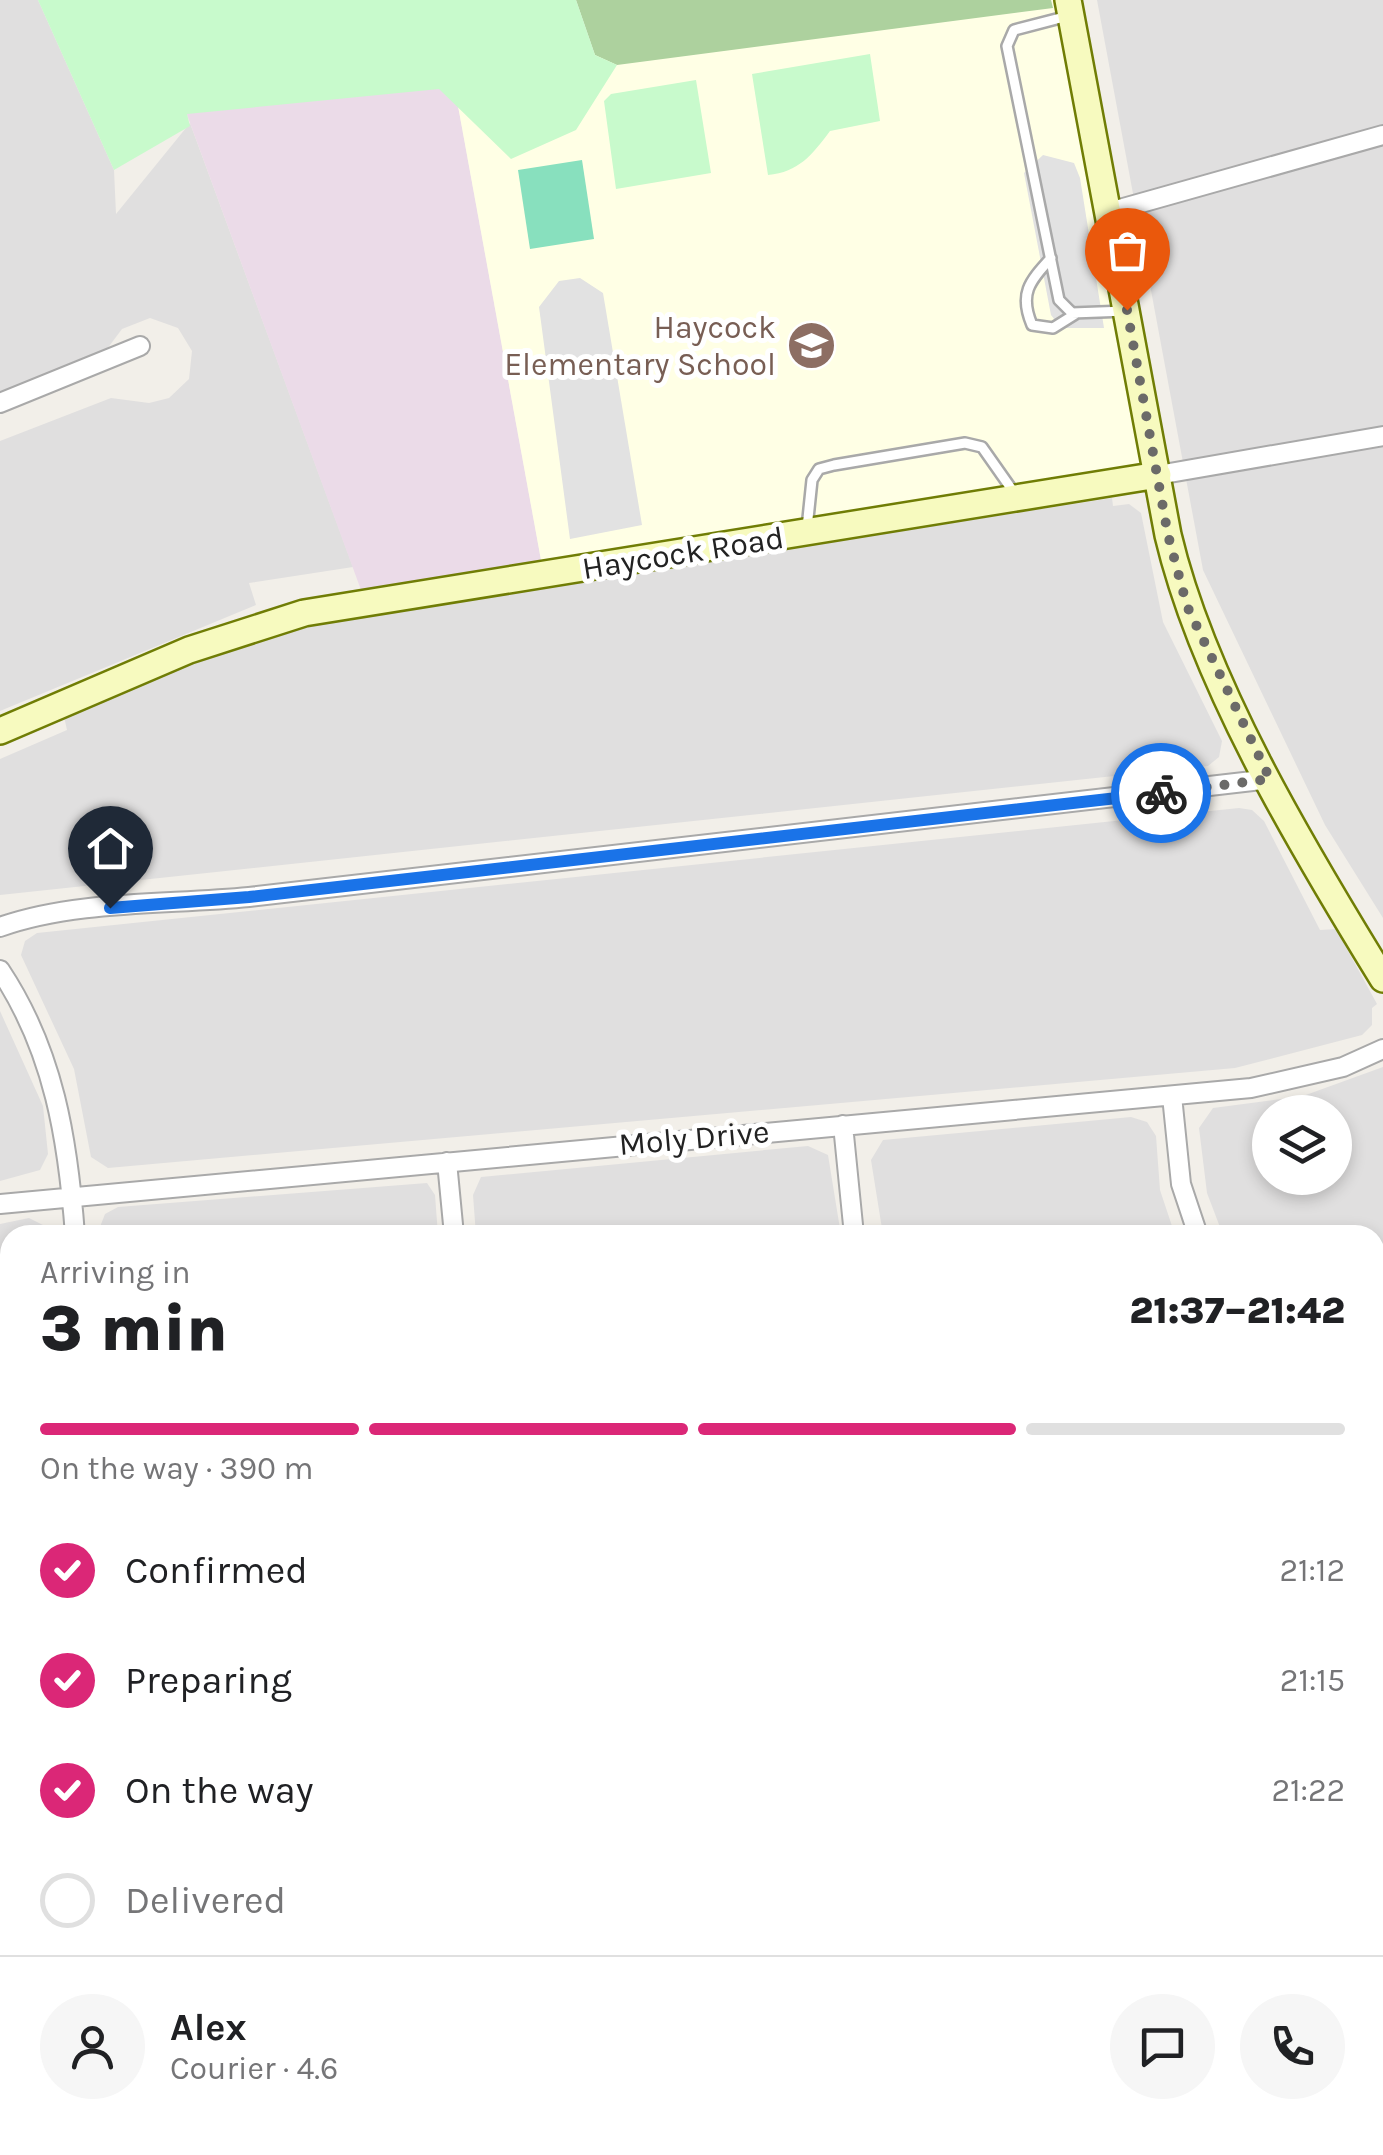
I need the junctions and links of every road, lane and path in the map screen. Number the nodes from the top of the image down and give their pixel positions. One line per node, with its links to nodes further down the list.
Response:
1 (1070, 8): 3 (main road); 4 (lane)
2 (1383, 136): 3 (street)
3 (1108, 212): 5 (main road)
4 (1050, 258): 6 (lane); 6 (lane)
5 (1127, 310): 6 (lane); 10 (main road)
6 (1078, 312)
7 (140, 346): 8 (street)
8 (0, 403)
9 (1383, 436): 10 (street, Haycock Road)
10 (1158, 475): 11 (main road, Haycock Road); 14 (main road)
11 (1019, 500): 12 (main road, Haycock Road); 12 (lane)
12 (806, 532): 13 (main road, Haycock Road)
13 (0, 731)
14 (1270, 779): 15 (street); 17 (main road)
15 (0, 927)
16 (0, 970): 22 (street)
17 (1383, 979)
18 (1383, 1049): 19 (street, Moly Drive)
19 (1172, 1096): 20 (street, Moly Drive); 27 (street)
20 (844, 1125): 21 (street, Moly Drive); 26 (street)
21 (446, 1162): 22 (street, Moly Drive); 25 (street)
22 (72, 1196): 23 (street, Moly Drive); 24 (street)
23 (0, 1204)
24 (74, 1225)
25 (453, 1225)
26 (853, 1225)
27 (1195, 1225)

